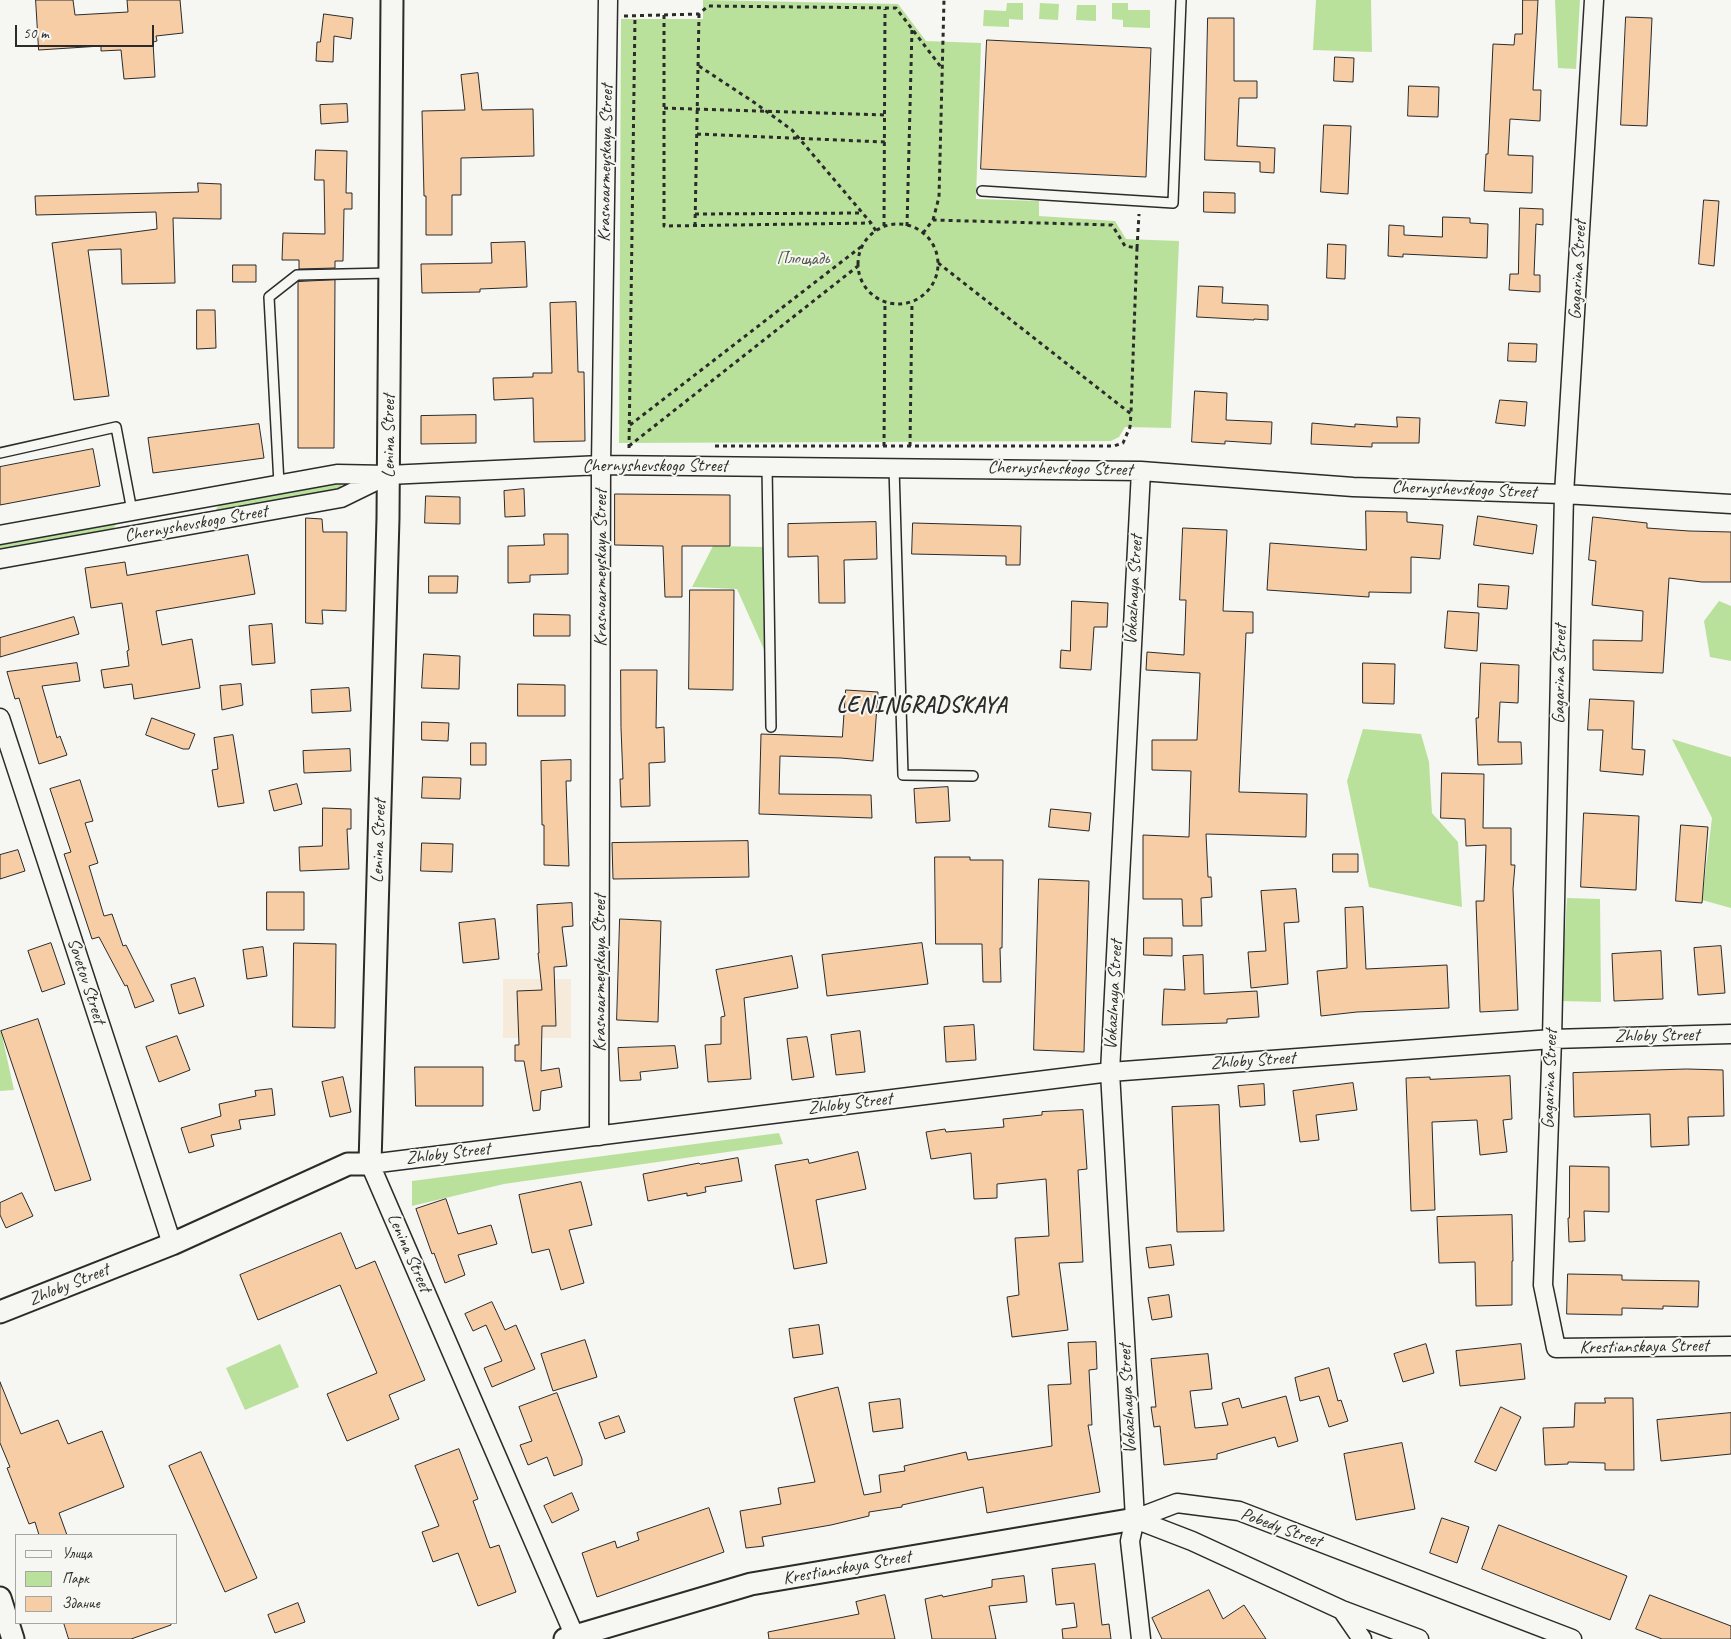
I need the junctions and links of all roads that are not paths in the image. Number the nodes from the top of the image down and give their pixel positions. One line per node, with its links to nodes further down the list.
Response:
1 (392, 0): 6 (street, Lenina Street)
2 (608, 0): 8 (street, Krasnoarmeyskaya Street)
3 (1182, 0): 5 (lane)
4 (1594, 0): 14 (street, Gagarina Street)
5 (982, 191)
6 (390, 273): 12 (street, Lenina Street); 13 (lane)
7 (0, 453): 16 (lane)
8 (601, 465): 9 (street, Chernyshevskogo Street); 12 (street, Chernyshevskogo Street); 25 (street, Krasnoarmeyskaya Street)
9 (767, 466): 10 (street, Chernyshevskogo Street); 20 (lane)
10 (894, 467): 11 (street, Chernyshevskogo Street); 21 (lane)
11 (1141, 471): 14 (street, Chernyshevskogo Street); 24 (street, Vokazlnaya Street)
12 (388, 475): 13 (street, Chernyshevskogo Street); 18 (street, Chernyshevskogo Street); 26 (street, Lenina Street)
13 (279, 484): 16 (street, Chernyshevskogo Street)
14 (1564, 494): 15 (street, Chernyshevskogo Street); 23 (street, Gagarina Street)
15 (1731, 504)
16 (132, 511): 17 (street, Chernyshevskogo Street)
17 (0, 535)
18 (0, 559)
19 (0, 718): 27 (street, Sovetov Street)
20 (771, 727)
21 (973, 776)
22 (1731, 1034): 23 (street, Zhloby Street)
23 (1552, 1039): 24 (street, Zhloby Street); 30 (street, Gagarina Street)
24 (1110, 1072): 25 (street, Zhloby Street); 31 (street, Vokazlnaya Street)
25 (599, 1136): 26 (street, Zhloby Street)
26 (370, 1164): 27 (street, Zhloby Street); 34 (street, Lenina Street)
27 (172, 1244): 28 (street, Zhloby Street)
28 (0, 1312)
29 (1731, 1346): 30 (street, Krestianskaya Street)
30 (1556, 1348)
31 (1135, 1519): 33 (street); 34 (street, Krestianskaya Street); 36 (street, Vokazlnaya Street); 39 (street, Pobedy Street)
32 (0, 1598): 35 (street)
33 (1342, 1610): 37 (street); 38 (street)
34 (572, 1638)
35 (12, 1639)
36 (1141, 1639)
37 (1362, 1639)
38 (1419, 1639)
39 (1572, 1639)

